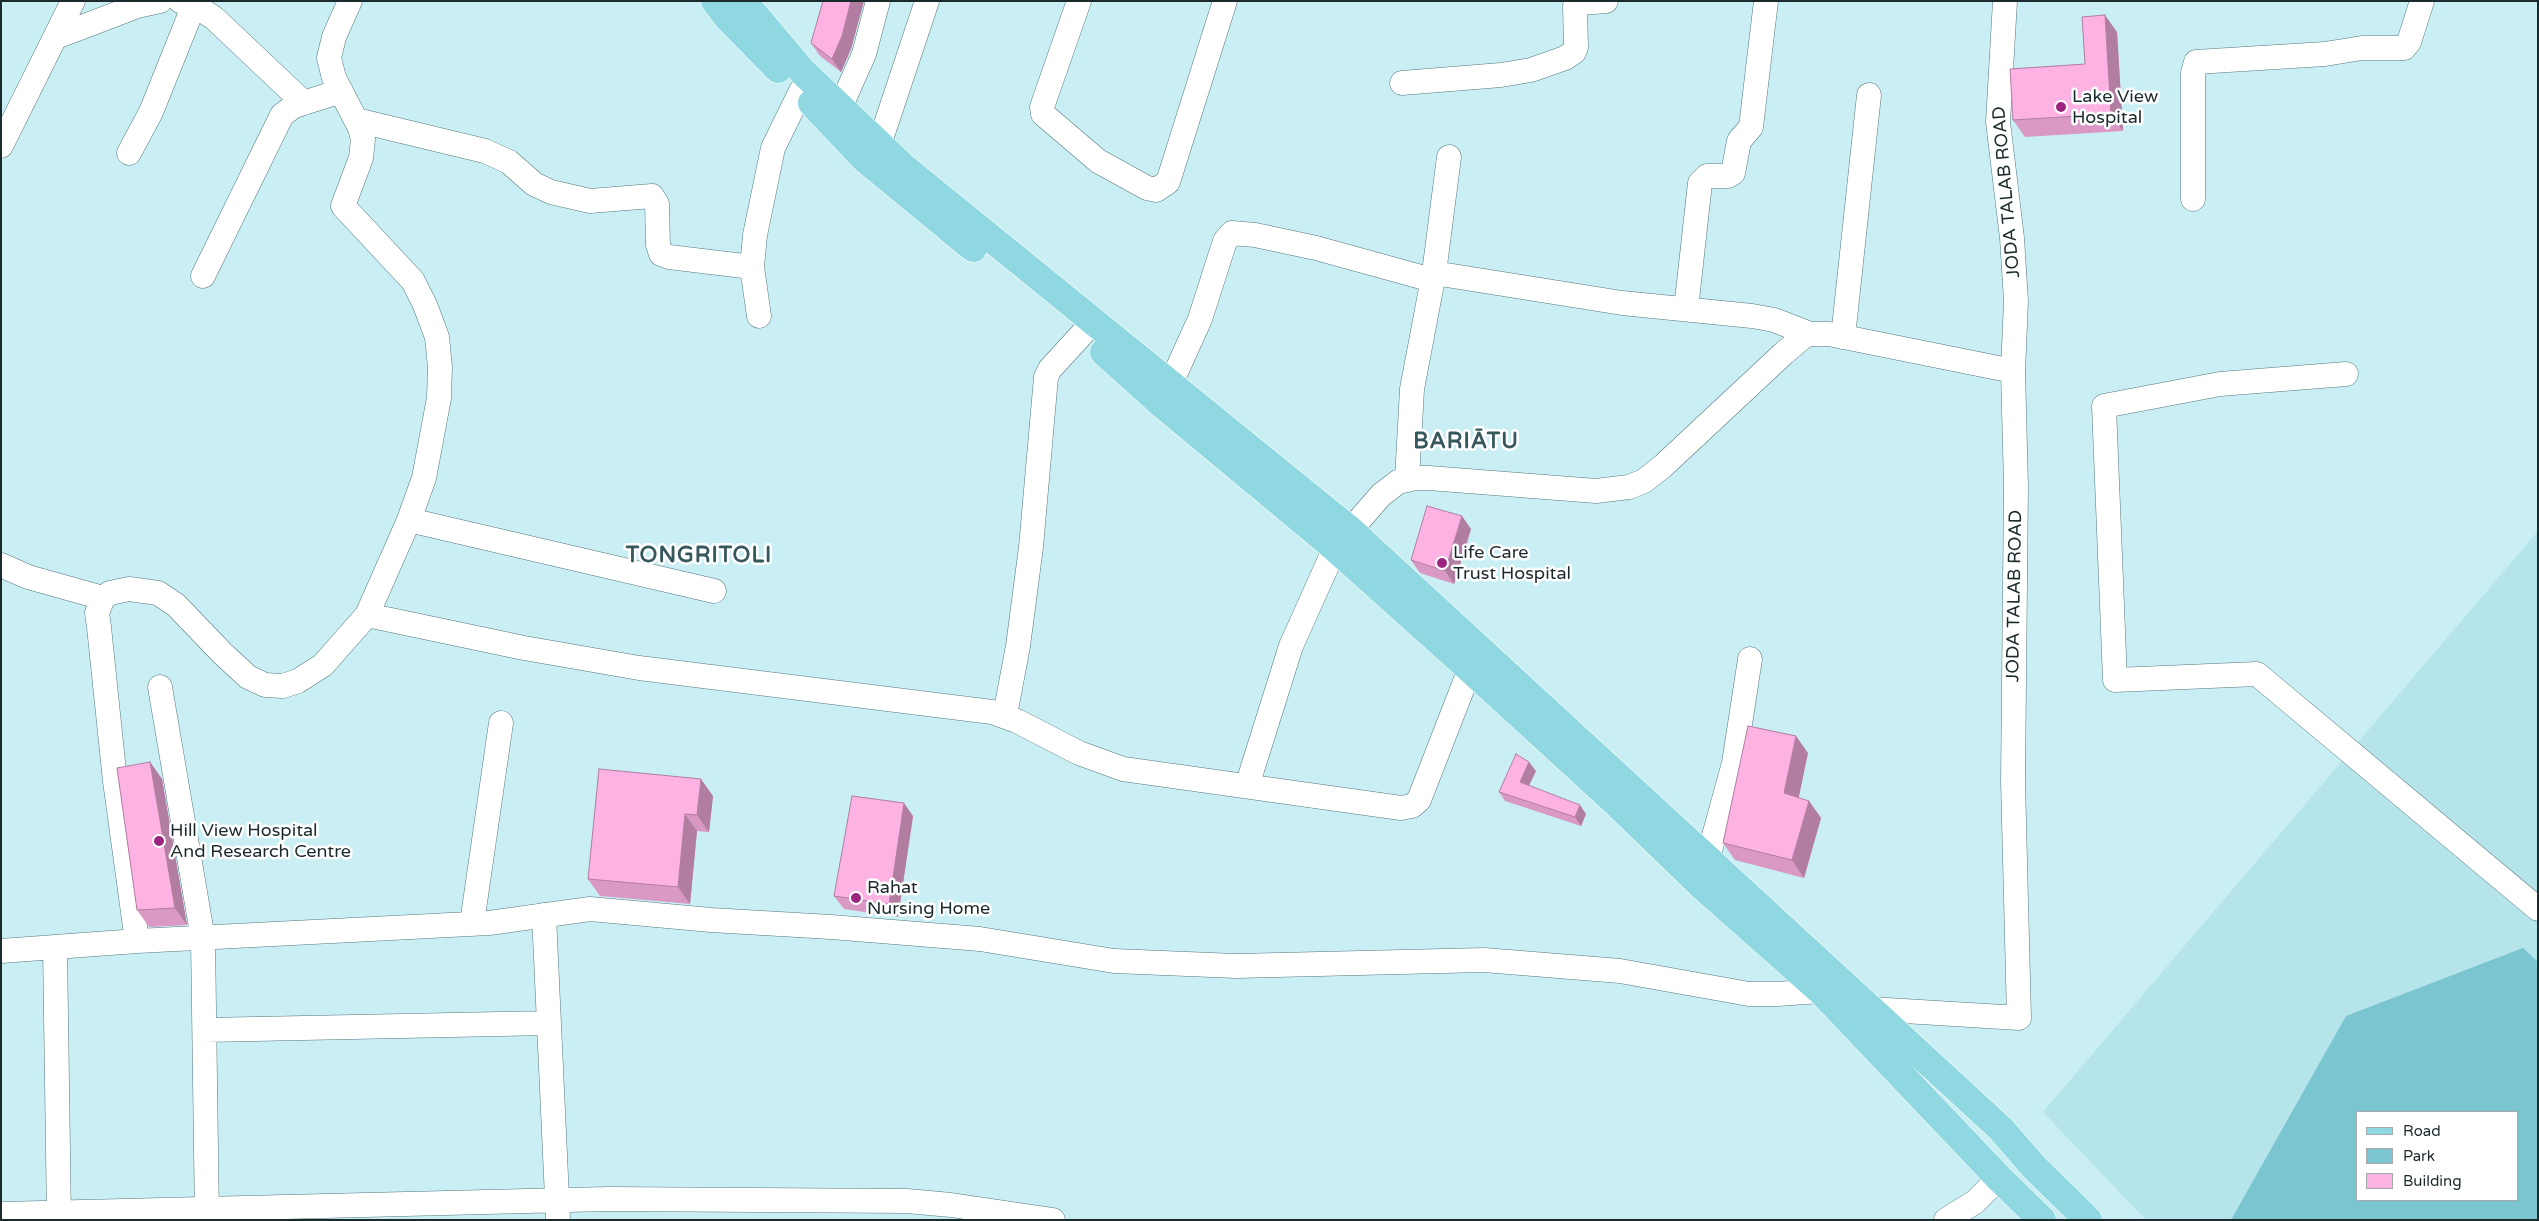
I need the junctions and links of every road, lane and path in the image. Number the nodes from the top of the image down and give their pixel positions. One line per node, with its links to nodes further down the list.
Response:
1 (73, 1): 15 (street)
2 (160, 1): 15 (street)
3 (350, 1): 17 (street)
4 (715, 1): 18 (main road)
5 (743, 1): 21 (main road)
6 (878, 1): 21 (street)
7 (927, 1): 23 (street)
8 (1080, 1): 9 (street)
9 (1226, 1)
10 (1606, 1): 16 (street)
11 (1766, 1): 31 (street)
12 (2005, 1): 36 (street, JODA TALAB ROAD)
13 (2422, 1): 27 (street)
14 (187, 3): 20 (street); 25 (street)
15 (56, 37): 24 (street)
16 (1402, 83)
17 (341, 91): 20 (street); 22 (street)
18 (801, 91): 28 (street); 33 (main road)
19 (1870, 95): 35 (street)
20 (304, 103): 29 (street)
21 (840, 108): 23 (main road)
22 (356, 120): 28 (street); 40 (street)
23 (879, 144): 38 (main road)
24 (1, 146)
25 (129, 153)
26 (1449, 157): 30 (street)
27 (2192, 198)
28 (752, 267): 32 (street)
29 (203, 276)
30 (1433, 276): 31 (street); 38 (street); 39 (street)
31 (1686, 309): 34 (street)
32 (759, 316)
33 (1083, 333): 41 (main road); 49 (street)
34 (1810, 334): 35 (street); 39 (street)
35 (1843, 337): 36 (street)
36 (2013, 371): 61 (street, JODA TALAB ROAD)
37 (2346, 374): 53 (street)
38 (1171, 383): 41 (main road)
39 (1407, 480): 41 (street)
40 (409, 520): 43 (street); 45 (street)
41 (1342, 539): 47 (main road); 51 (street); 52 (main road)
42 (1, 565): 44 (street)
43 (714, 592)
44 (103, 598): 45 (street); 57 (street)
45 (366, 615): 49 (street)
46 (1750, 659): 52 (street)
47 (1470, 669): 51 (street); 60 (main road)
48 (160, 687): 56 (street)
49 (1005, 716): 51 (street)
50 (501, 723): 55 (street)
51 (1246, 786)
52 (1708, 858): 61 (main road)
53 (2538, 909)
54 (544, 915): 55 (street); 60 (street); 62 (street)
55 (472, 924): 56 (street)
56 (203, 938): 57 (street); 63 (street)
57 (137, 941): 58 (street)
58 (55, 947): 59 (street); 68 (street)
59 (2, 949)
60 (1821, 990): 61 (main road)
61 (1859, 1014): 64 (main road); 72 (main road)
62 (549, 1024): 63 (street); 65 (street)
63 (205, 1030): 67 (street)
64 (1999, 1178): 70 (street); 71 (main road)
65 (558, 1210): 67 (street); 69 (street)
66 (1, 1214): 68 (street)
67 (207, 1214): 68 (street)
68 (59, 1216)
69 (1053, 1220)
70 (1946, 1220)
71 (2042, 1220)
72 (2088, 1220)

